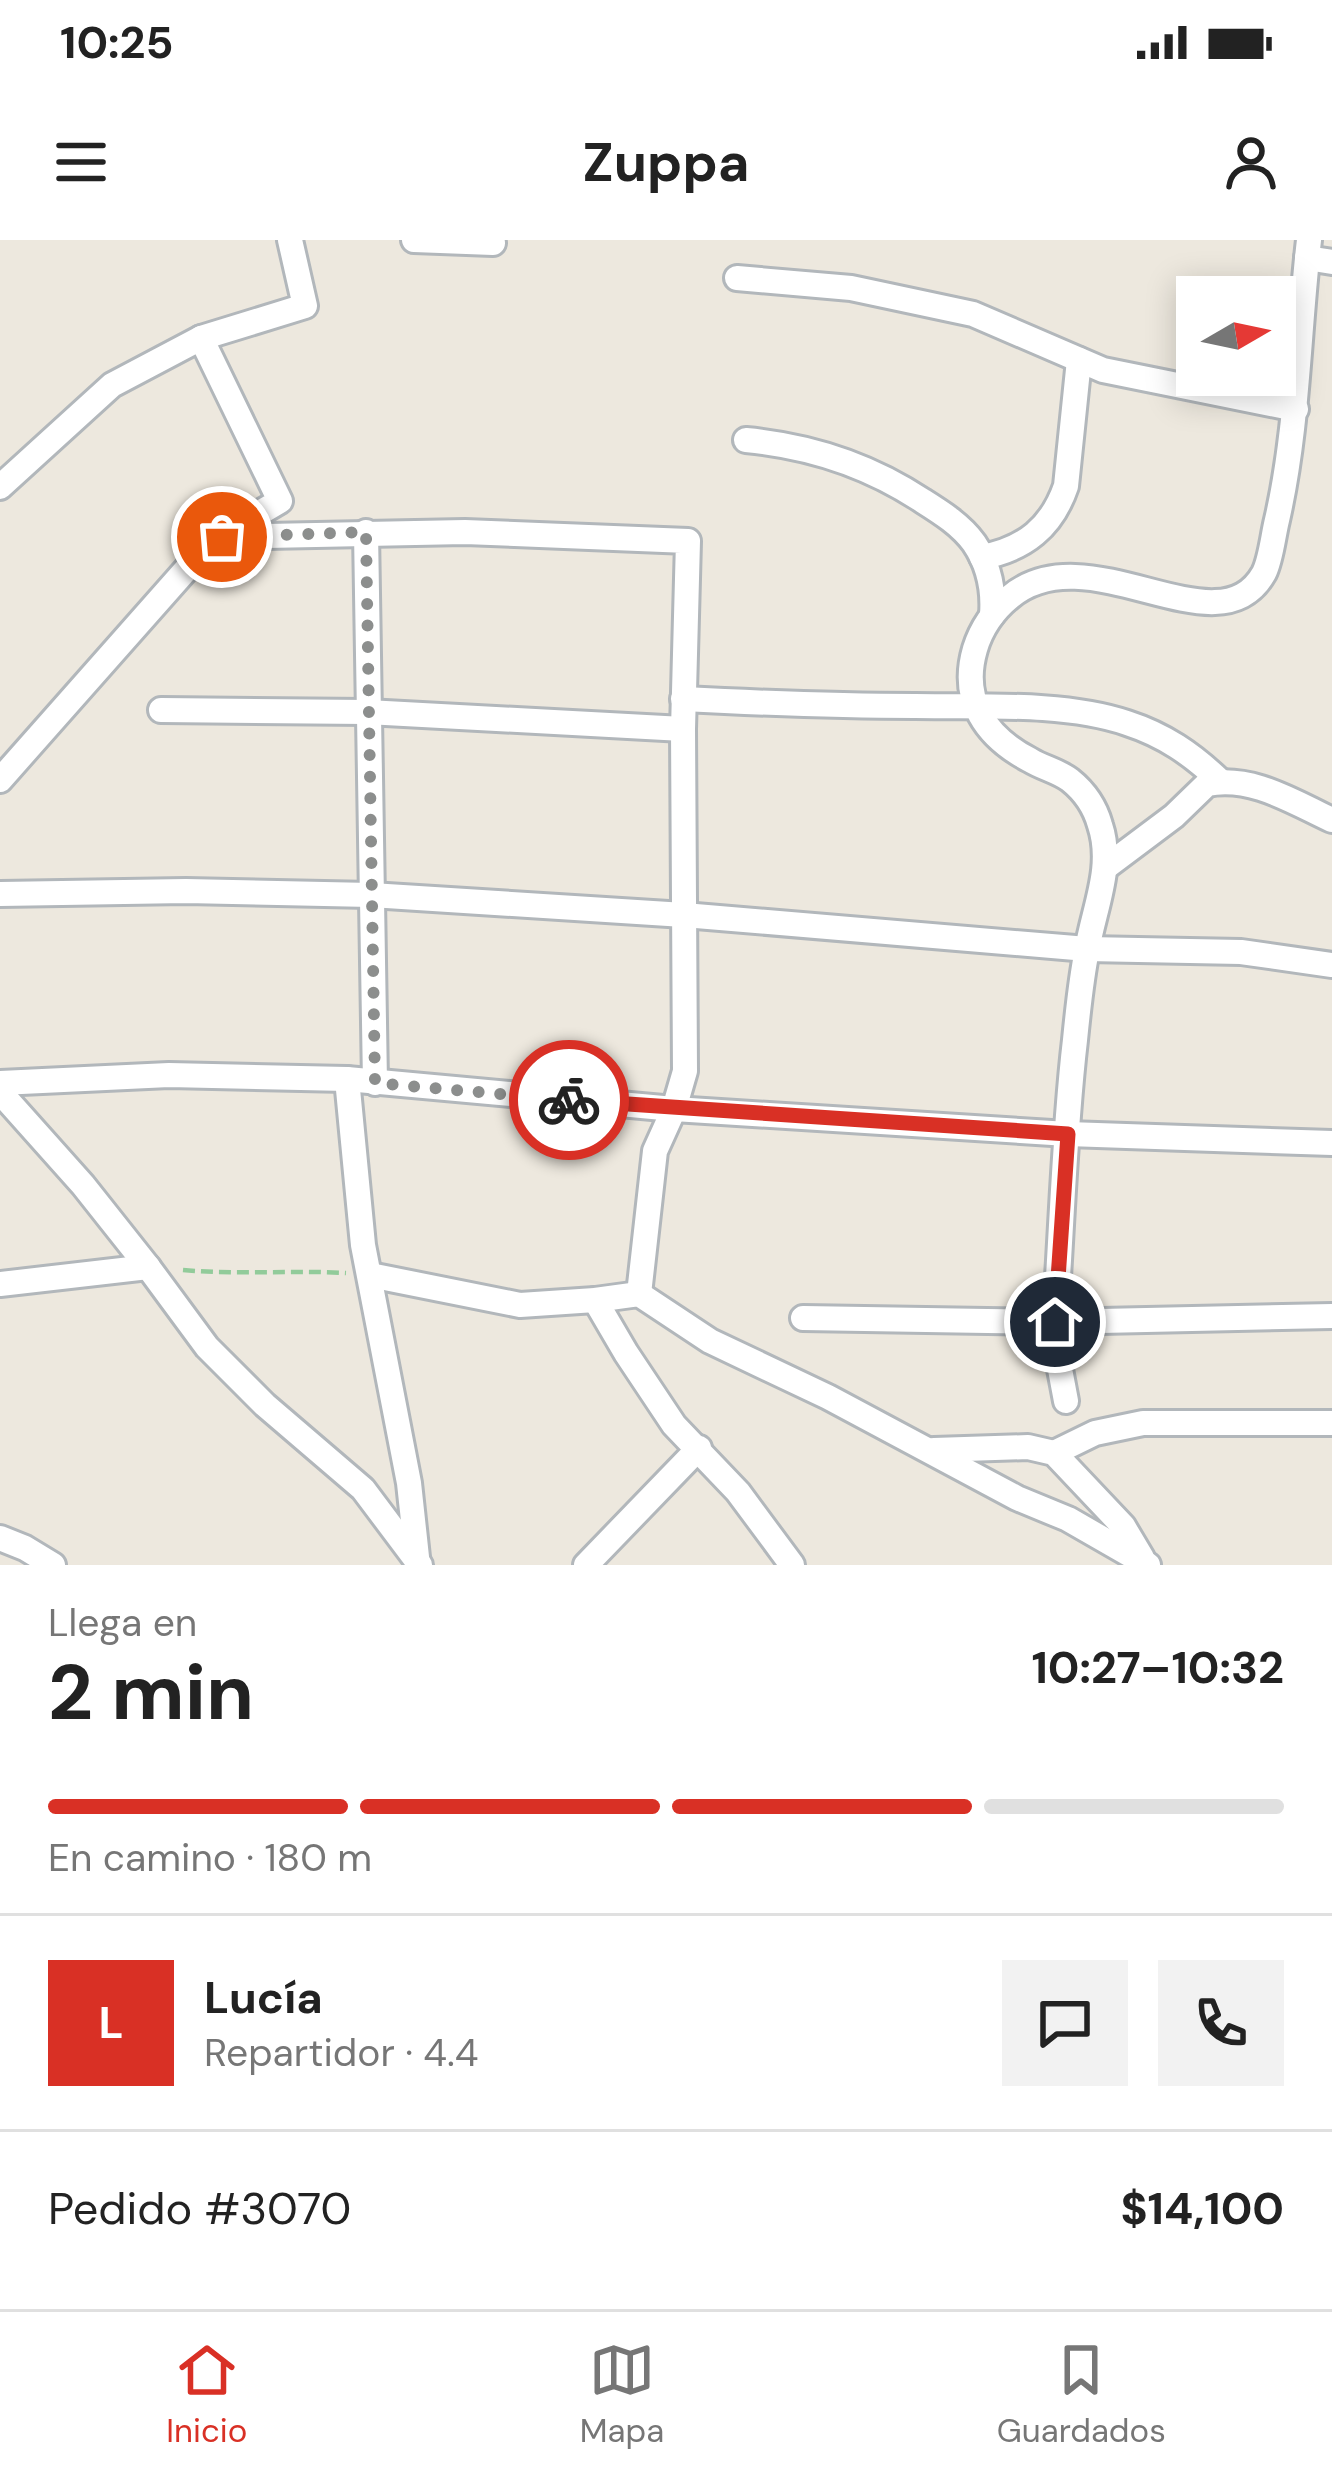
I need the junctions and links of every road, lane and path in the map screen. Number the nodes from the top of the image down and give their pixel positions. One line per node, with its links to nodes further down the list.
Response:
1 (290, 240): 6 (street)
2 (414, 240): 3 (street)
3 (493, 244)
4 (1316, 253): 8 (street)
5 (737, 278): 7 (street)
6 (201, 338): 10 (street); 12 (street)
7 (1079, 360): 8 (street); 13 (street)
8 (1296, 409): 14 (street)
9 (746, 440): 13 (street)
10 (0, 487)
11 (366, 532): 12 (street); 15 (street); 18 (street)
12 (222, 537): 20 (street)
13 (982, 557): 14 (street)
14 (992, 615): 16 (street)
15 (683, 699): 16 (street); 19 (street)
16 (974, 707): 21 (street); 23 (street)
17 (161, 710): 18 (street)
18 (367, 712): 19 (street); 25 (street)
19 (682, 729): 26 (street)
20 (0, 780)
21 (1220, 781): 22 (street); 23 (street)
22 (1332, 820)
23 (1106, 867): 27 (street)
24 (0, 894): 25 (street)
25 (371, 895): 26 (street); 30 (street)
26 (684, 915): 27 (street); 32 (street)
27 (1087, 949): 28 (street); 33 (street)
28 (1332, 964)
29 (347, 1078): 30 (street); 31 (street); 36 (street)
30 (375, 1083): 32 (street)
31 (0, 1087): 35 (street)
32 (674, 1109): 33 (street); 38 (street)
33 (1068, 1134): 34 (street); 42 (street)
34 (1332, 1143)
35 (148, 1267): 36 (path); 37 (street); 50 (street)
36 (370, 1275): 39 (street); 50 (street)
37 (0, 1284)
38 (639, 1294): 39 (street); 46 (street)
39 (595, 1300): 45 (street)
40 (1332, 1316): 42 (street)
41 (802, 1318): 42 (street)
42 (1055, 1322): 43 (street)
43 (1066, 1401)
44 (1332, 1423): 47 (street)
45 (699, 1448): 52 (street); 53 (street)
46 (932, 1450): 47 (street); 49 (street)
47 (1054, 1453): 49 (street)
48 (0, 1538): 51 (street)
49 (1146, 1563)
50 (418, 1564)
51 (53, 1565)
52 (586, 1565)
53 (792, 1565)

